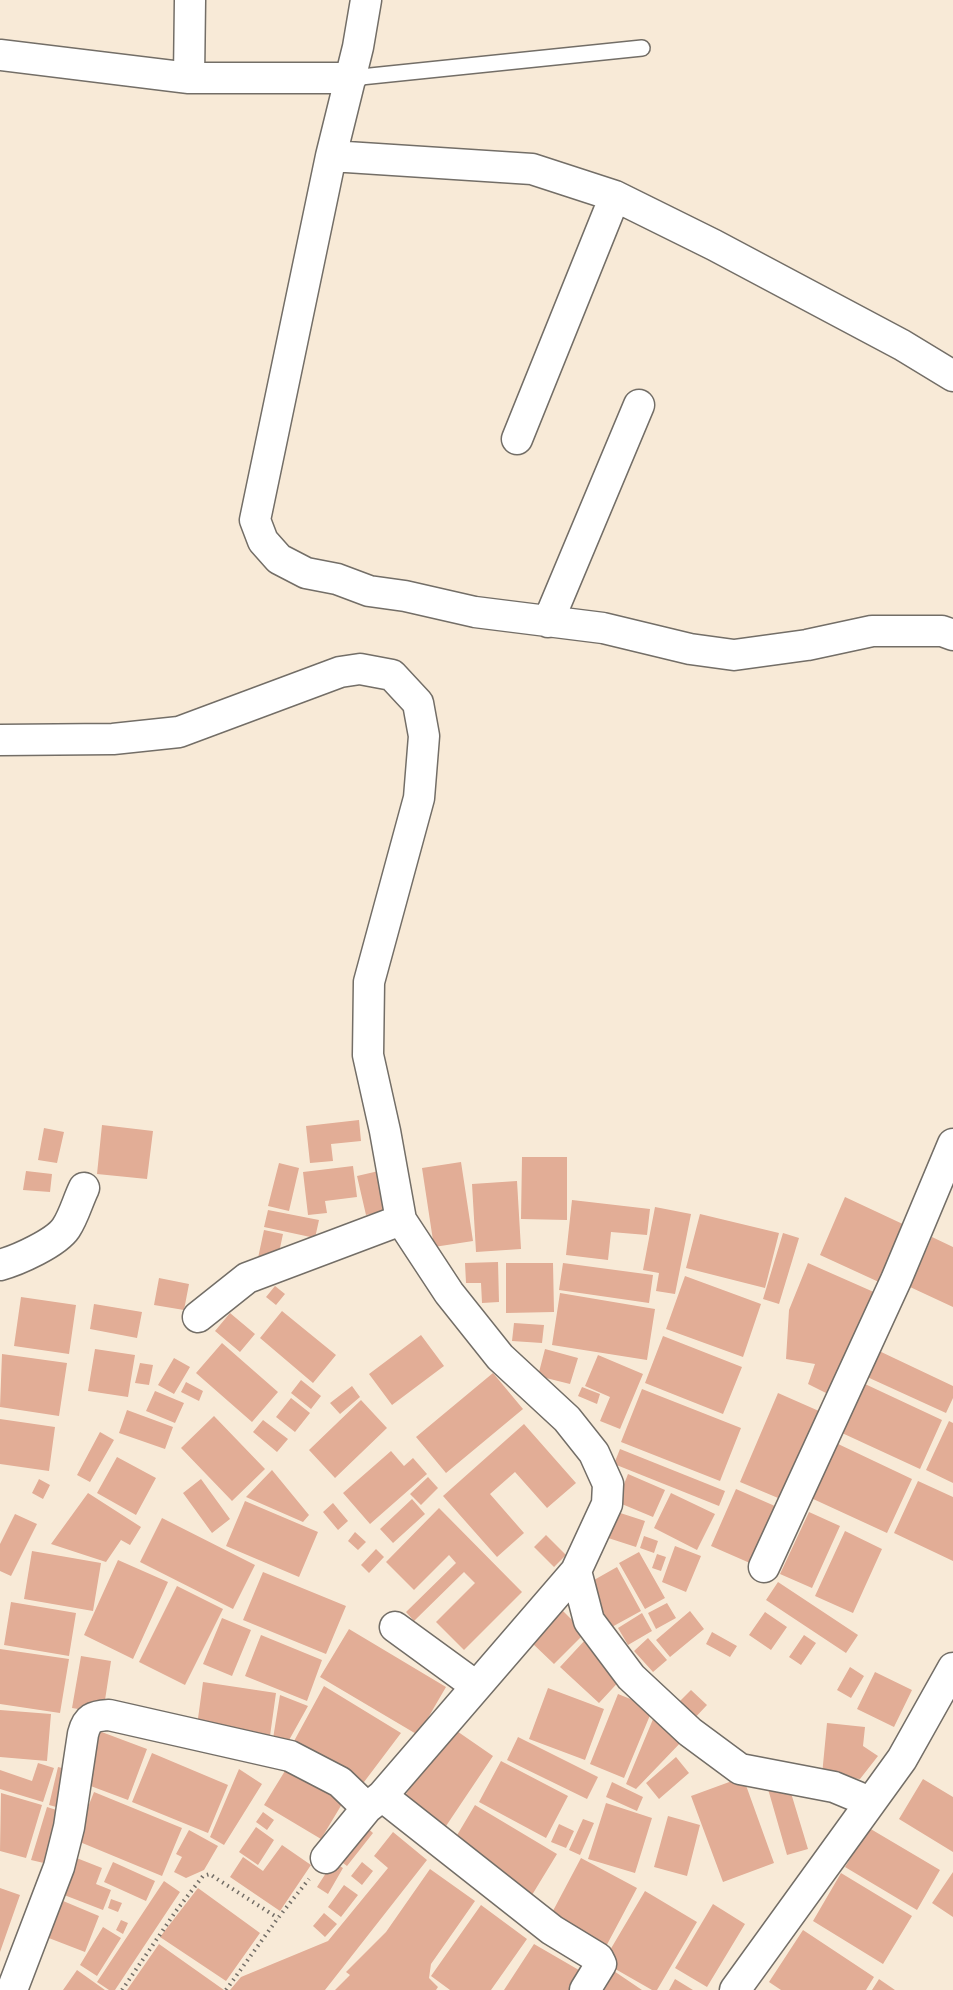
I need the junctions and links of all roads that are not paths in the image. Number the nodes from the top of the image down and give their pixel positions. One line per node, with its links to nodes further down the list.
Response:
1 (190, 0): 5 (street)
2 (366, 0): 6 (street)
3 (642, 48): 6 (lane)
4 (0, 55): 5 (street)
5 (189, 78): 6 (street)
6 (351, 78): 7 (street)
7 (331, 156): 8 (street); 12 (street)
8 (615, 196): 9 (street); 11 (street)
9 (953, 376)
10 (639, 405): 12 (street)
11 (517, 439)
12 (548, 622): 13 (street)
13 (953, 635)
14 (0, 740): 17 (street)
15 (953, 1144): 20 (street)
16 (84, 1188): 18 (street)
17 (401, 1220): 19 (street); 21 (street)
18 (0, 1265)
19 (198, 1317)
20 (764, 1567)
21 (576, 1571): 24 (street); 27 (street)
22 (395, 1627): 24 (street)
23 (953, 1668): 25 (street)
24 (476, 1686): 26 (street)
25 (941, 1716): 27 (street)
26 (375, 1802): 28 (street); 29 (street); 30 (street)
27 (870, 1802): 31 (street)
28 (326, 1858)
29 (12, 1990)
30 (585, 1990)
31 (735, 1990)

